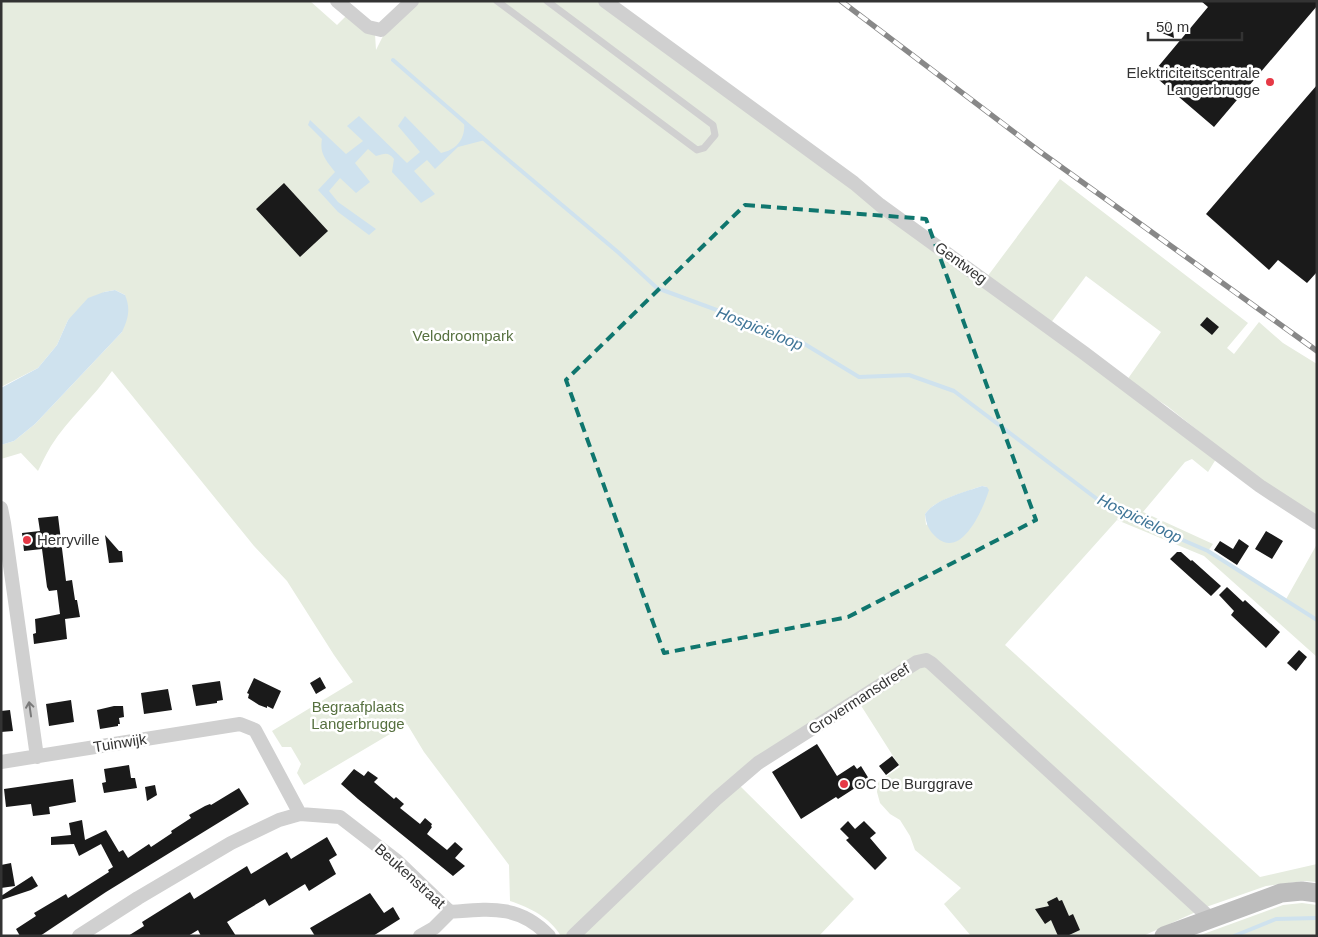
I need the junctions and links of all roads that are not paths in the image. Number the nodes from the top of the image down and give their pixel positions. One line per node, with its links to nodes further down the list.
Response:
1 (337, 1): 2 (street)
2 (412, 1)
3 (497, 1): 4 (lane)
4 (547, 1)
5 (605, 1): 7 (street, Gentweg)
6 (1, 508): 8 (street)
7 (1317, 523)
8 (2, 527): 9 (street, one-way to 8)
9 (37, 757): 10 (street, Tuinwijk); 11 (street, Tuinwijk)
10 (1, 762)
11 (300, 814): 13 (street, Beukenstraat); 15 (street, Beukenstraat)
12 (1317, 892): 14 (main road)
13 (450, 912): 16 (street); 17 (street, Beukenstraat)
14 (1210, 918): 18 (street, Grovermansdreef); 19 (main road)
15 (79, 936)
16 (420, 936)
17 (550, 936)
18 (573, 936)
19 (1164, 936)

